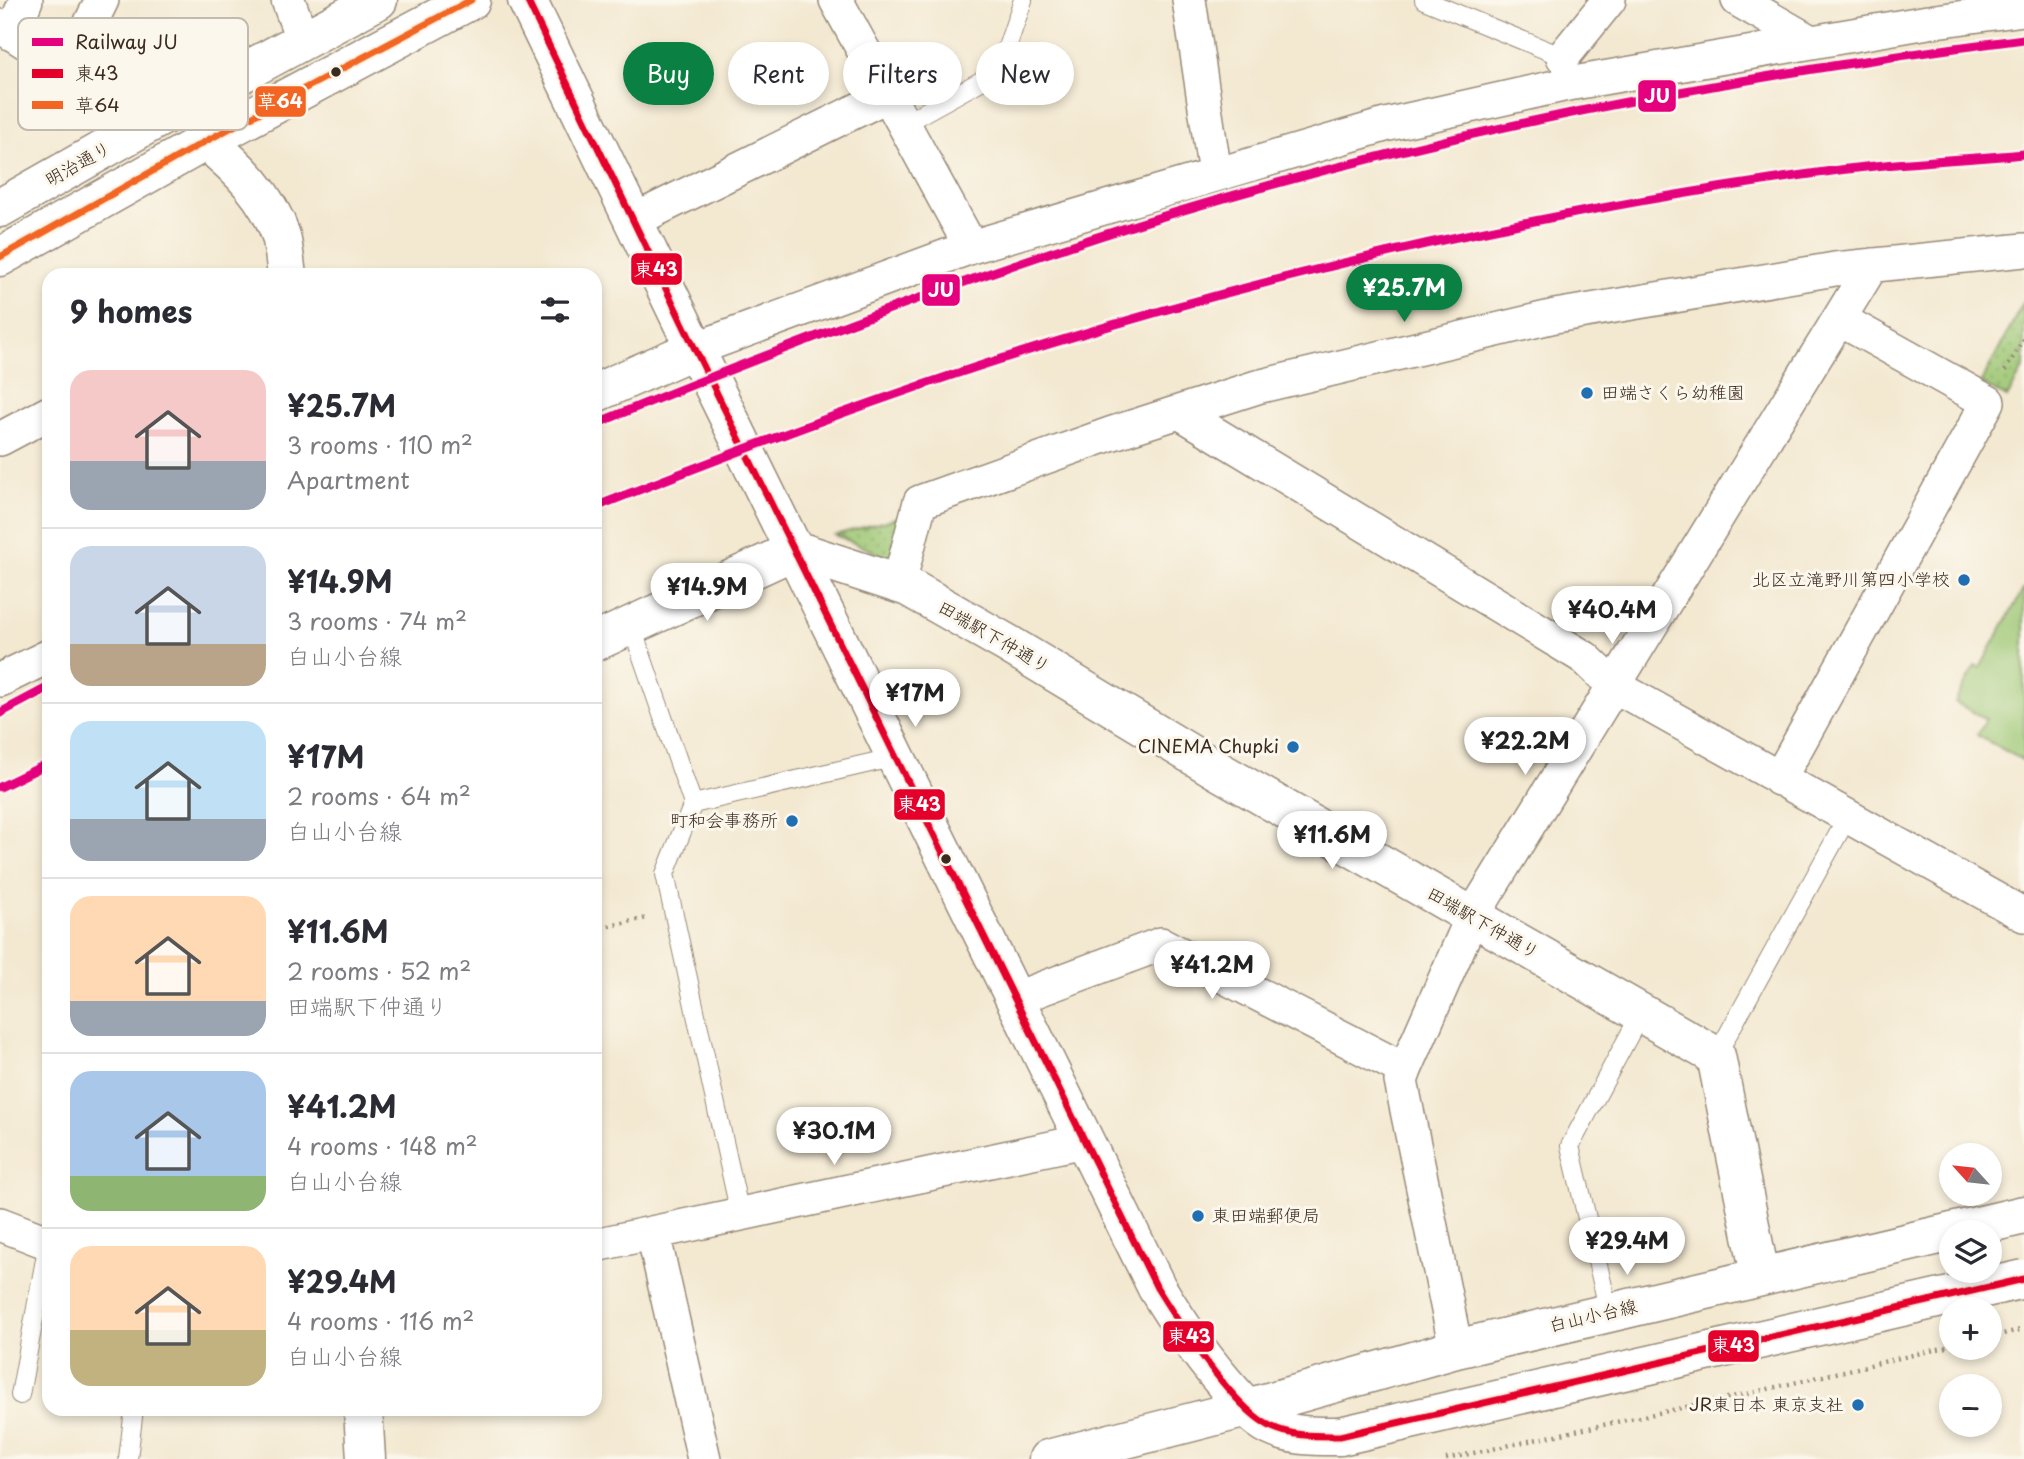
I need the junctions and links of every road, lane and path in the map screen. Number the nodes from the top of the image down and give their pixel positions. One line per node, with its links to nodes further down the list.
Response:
1 (26, 0): 16 (street)
2 (102, 0): 15 (street)
3 (288, 0): 17 (street)
4 (378, 0): 17 (main road, 明治通り)
5 (471, 0): 24 (main road)
6 (527, 0): 31 (main road)
7 (836, 0): 18 (street)
8 (1023, 0): 25 (lane)
9 (1189, 0): 29 (street)
10 (1424, 0): 21 (lane)
11 (1609, 0): 21 (street)
12 (1738, 0): 19 (street)
13 (2024, 9): 14 (street)
14 (1935, 11): 19 (street)
15 (93, 18)
16 (6, 30)
17 (303, 41): 20 (main road, 明治通り)
18 (859, 42)
19 (1811, 42): 21 (street)
20 (248, 70)
21 (1565, 70): 29 (street)
22 (868, 105): 31 (street)
23 (893, 105): 25 (street)
24 (248, 119)
25 (903, 124): 32 (street)
26 (138, 130): 30 (main road, 明治通り)
27 (227, 130): 28 (main road)
28 (206, 141): 34 (main road); 36 (main road)
29 (1215, 174): 32 (street)
30 (0, 208)
31 (635, 220): 38 (main road)
32 (971, 247): 38 (street)
33 (2024, 250): 35 (street)
34 (0, 257)
35 (1872, 265): 37 (street); 40 (street)
36 (286, 268)
37 (1839, 318): 49 (street); 51 (street)
38 (695, 349): 39 (main road); 43 (main road)
39 (602, 390)
40 (1179, 412): 44 (street); 49 (street)
41 (42, 417): 42 (street)
42 (0, 439)
43 (795, 550): 44 (main road, 田端駅下仲通り); 45 (main road); 50 (main road)
44 (899, 583): 56 (main road, 田端駅下仲通り)
45 (631, 625): 46 (main road); 52 (lane)
46 (602, 639)
47 (42, 659): 48 (street)
48 (0, 680)
49 (1613, 685): 51 (street); 56 (street)
50 (896, 757): 52 (lane); 58 (main road)
51 (1779, 779): 53 (street)
52 (693, 804): 54 (lane)
53 (1847, 818): 55 (street); 60 (lane)
54 (675, 912): 57 (path); 63 (lane)
55 (2024, 915)
56 (1472, 917): 59 (main road, 田端駅下仲通り); 61 (street)
57 (602, 928)
58 (1014, 999): 61 (street); 62 (main road)
59 (1641, 1013): 60 (main road, 田端駅下仲通り); 72 (lane)
60 (1716, 1056): 69 (main road)
61 (1405, 1070): 75 (street)
62 (1084, 1141): 63 (street); 78 (main road)
63 (740, 1214): 66 (street)
64 (2024, 1215): 69 (main road, 白山小台線)
65 (0, 1224): 67 (street)
66 (653, 1233): 68 (street); 83 (street)
67 (42, 1240)
68 (602, 1244)
69 (1760, 1275): 72 (main road, 白山小台線)
70 (2024, 1279): 78 (main road, bridge)
71 (42, 1280): 77 (lane)
72 (1609, 1312): 75 (main road, 白山小台線)
73 (2024, 1329): 74 (path)
74 (2002, 1334)
75 (1456, 1349): 78 (main road, 白山小台線)
76 (1939, 1349): 85 (path)
77 (20, 1395)
78 (1247, 1408): 84 (main road, 白山小台線)
79 (133, 1416): 81 (lane)
80 (363, 1416): 82 (main road)
81 (128, 1459)
82 (366, 1459)
83 (704, 1459)
84 (1048, 1459)
85 (1447, 1459)

